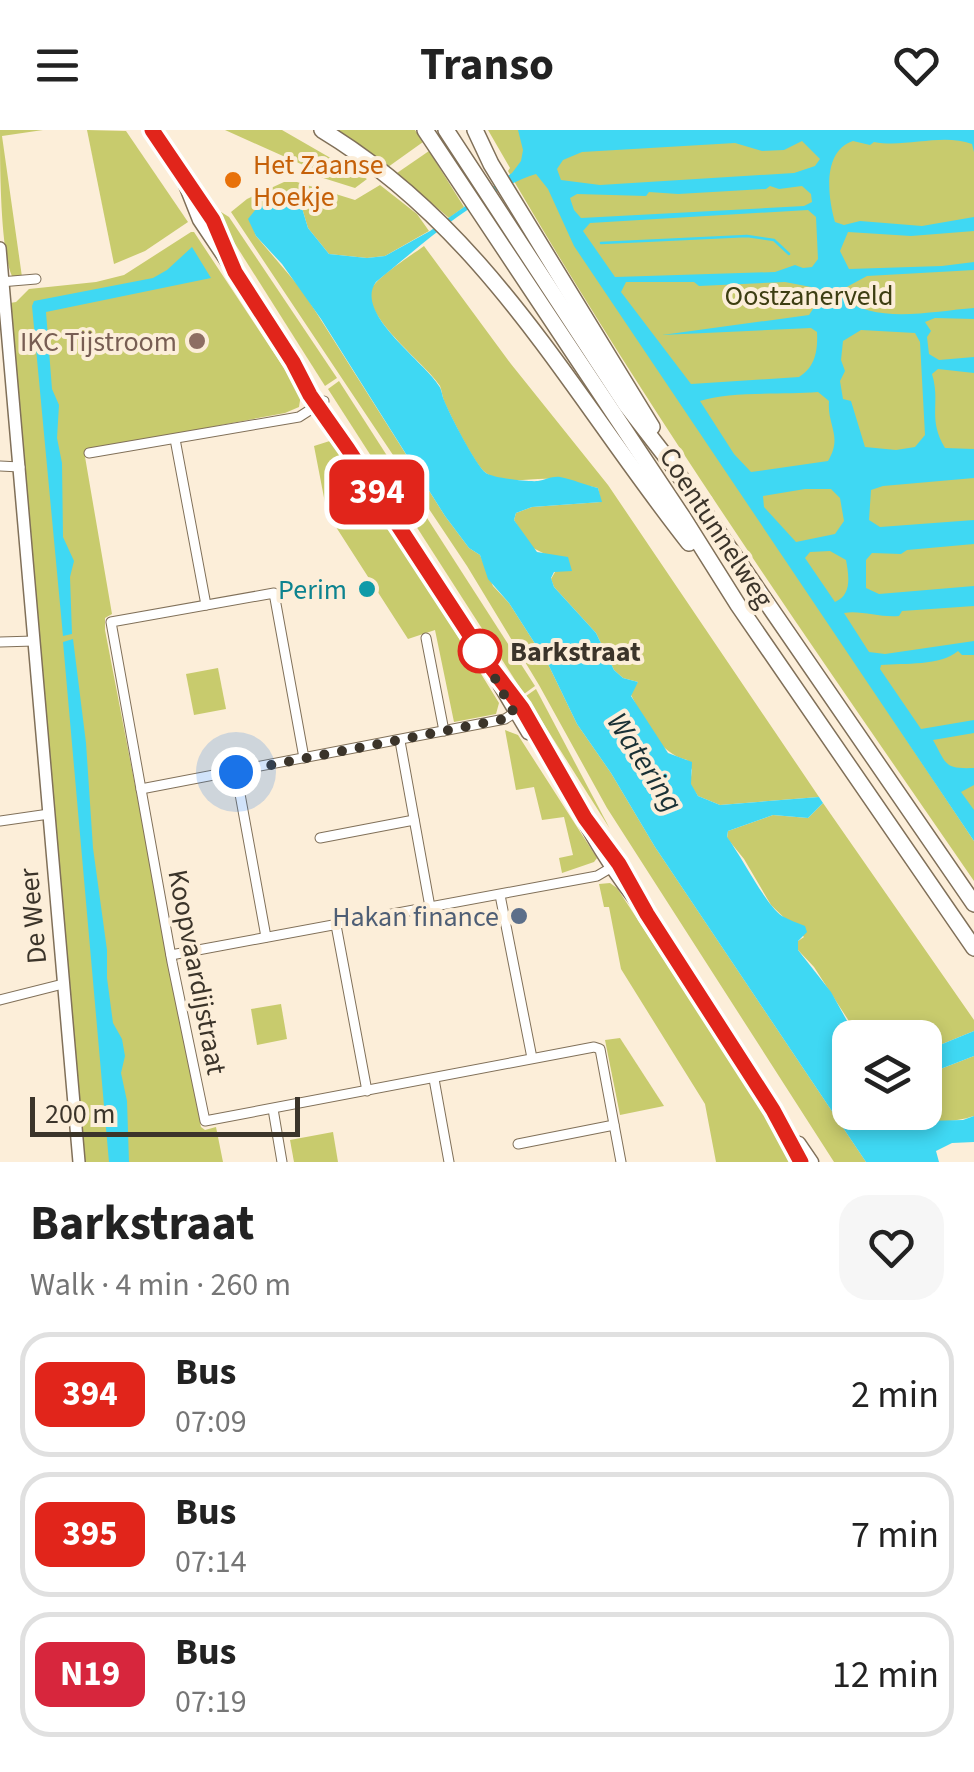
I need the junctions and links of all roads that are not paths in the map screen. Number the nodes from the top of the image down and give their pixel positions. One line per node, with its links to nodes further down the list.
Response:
1 (152, 130): 9 (main road)
2 (322, 130): 16 (highway)
3 (425, 130): 16 (highway, Coentunnelweg)
4 (446, 130): 12 (highway, Coentunnelweg)
5 (474, 130): 12 (highway)
6 (0, 248): 8 (street, De Weer)
7 (36, 279): 8 (street)
8 (2, 282): 14 (street, De Weer)
9 (321, 404): 10 (street); 20 (main road)
10 (175, 439): 11 (street); 15 (street)
11 (89, 454)
12 (670, 462): 32 (highway, Coentunnelweg)
13 (0, 466): 14 (street)
14 (20, 467): 18 (street, De Weer)
15 (206, 605): 23 (street); 25 (street, Koopvaardijstraat)
16 (738, 605): 36 (highway, Coentunnelweg)
17 (426, 638): 21 (street)
18 (34, 641): 19 (street); 26 (street, De Weer)
19 (0, 642)
20 (518, 710): 21 (street); 30 (main road)
21 (444, 731): 22 (street)
22 (400, 740): 23 (street); 27 (street)
23 (304, 758): 24 (street)
24 (236, 772): 25 (street); 35 (street)
25 (141, 789): 37 (street, Koopvaardijstraat)
26 (49, 814): 28 (street); 38 (street, De Weer)
27 (414, 820): 29 (street); 33 (street)
28 (0, 821)
29 (320, 838)
30 (615, 866): 31 (street); 44 (main road)
31 (500, 895): 33 (street); 40 (street)
32 (974, 904)
33 (430, 907): 34 (street)
34 (336, 925): 35 (street); 42 (street)
35 (266, 937): 37 (street)
36 (974, 948)
37 (171, 955): 43 (street, Koopvaardijstraat)
38 (63, 984): 39 (street); 47 (street, De Weer)
39 (0, 1000)
40 (532, 1058): 41 (street, Koopvaardijstraat); 45 (street, Koopvaardijstraat)
41 (434, 1079): 42 (street, Koopvaardijstraat); 49 (street)
42 (367, 1091): 43 (street, Koopvaardijstraat)
43 (273, 1110): 48 (street)
44 (773, 1110): 51 (main road); 52 (main road)
45 (614, 1125): 46 (street); 50 (street)
46 (518, 1144)
47 (78, 1162)
48 (282, 1162)
49 (448, 1162)
50 (621, 1162)
51 (801, 1162)
52 (812, 1162)

